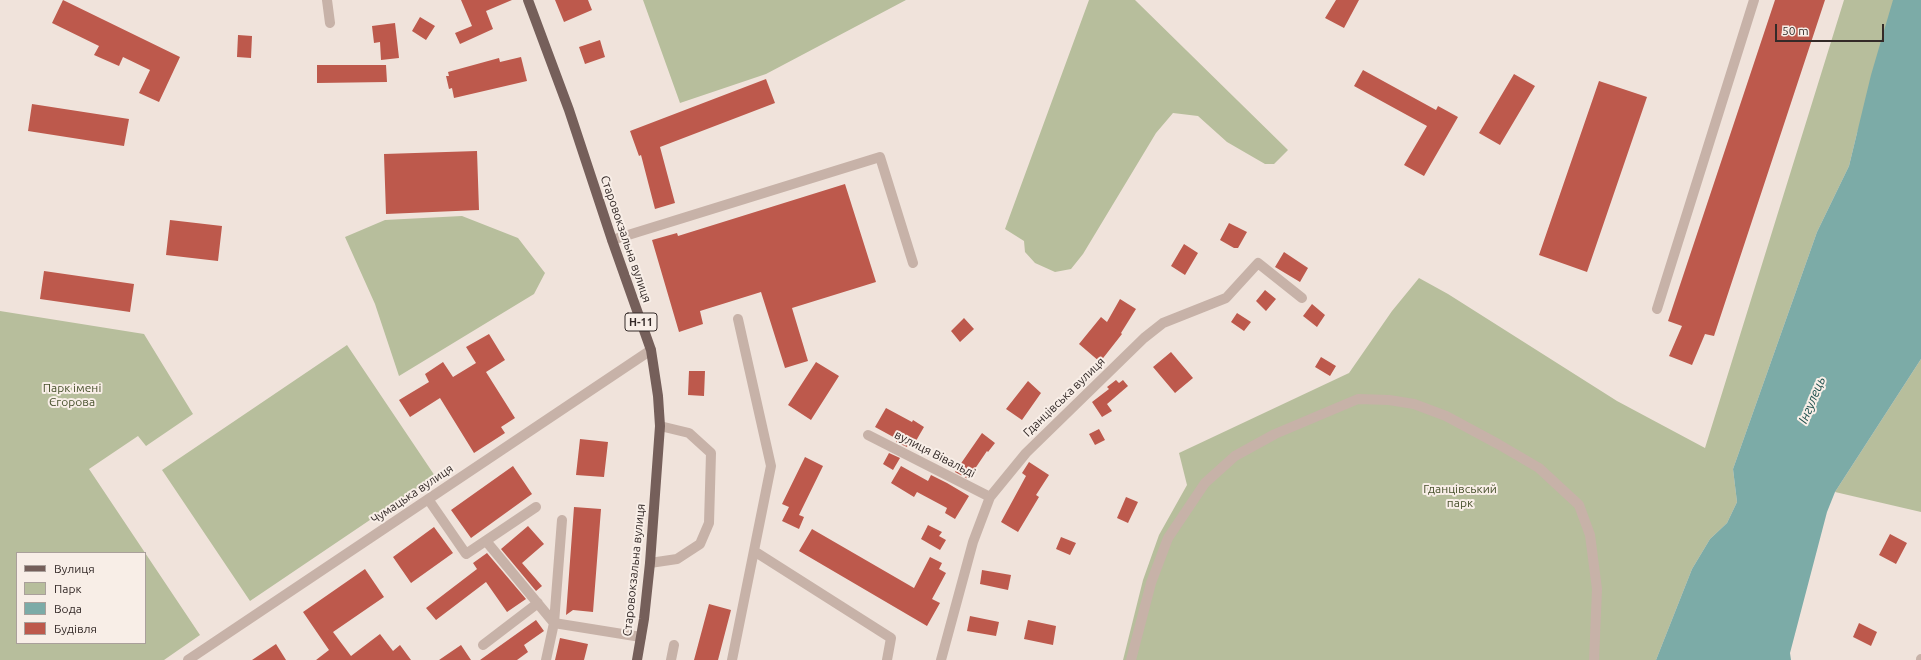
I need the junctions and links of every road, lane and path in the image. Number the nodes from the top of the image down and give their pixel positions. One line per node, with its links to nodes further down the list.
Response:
1 (327, 0): 4 (street)
2 (528, 0): 5 (main road, Старовокзальна вулиця / Н-11)
3 (1754, 0): 8 (street)
4 (330, 23)
5 (612, 240): 6 (street); 10 (main road, Старовокзальна вулиця / Н-11)
6 (913, 263)
7 (1302, 298): 13 (street, Гданцівська вулиця)
8 (1657, 309)
9 (738, 319): 18 (street)
10 (651, 350): 11 (main road, Старовокзальна вулиця / Н-11); 14 (street, Чумацька вулиця)
11 (660, 426): 19 (main road, Старовокзальна вулиця / Н-11); 19 (street)
12 (868, 434): 13 (street, вулиця Вівальді)
13 (990, 497): 31 (street, Гданцівська вулиця)
14 (428, 499): 17 (street); 25 (street, Чумацька вулиця)
15 (536, 507): 17 (street)
16 (562, 520): 21 (street)
17 (486, 541): 20 (street)
18 (754, 551): 29 (street); 30 (street)
19 (650, 563): 22 (main road, Старовокзальна вулиця / Н-11)
20 (538, 603): 21 (street); 23 (street)
21 (554, 623): 22 (street); 26 (street)
22 (641, 637): 27 (main road, Старовокзальна вулиця / Н-11)
23 (483, 645)
24 (674, 645): 28 (street)
25 (188, 660)
26 (546, 660)
27 (637, 660)
28 (671, 660)
29 (732, 660)
30 (887, 660)
31 (941, 660)
32 (1131, 660): 33 (street)
33 (1594, 660)

